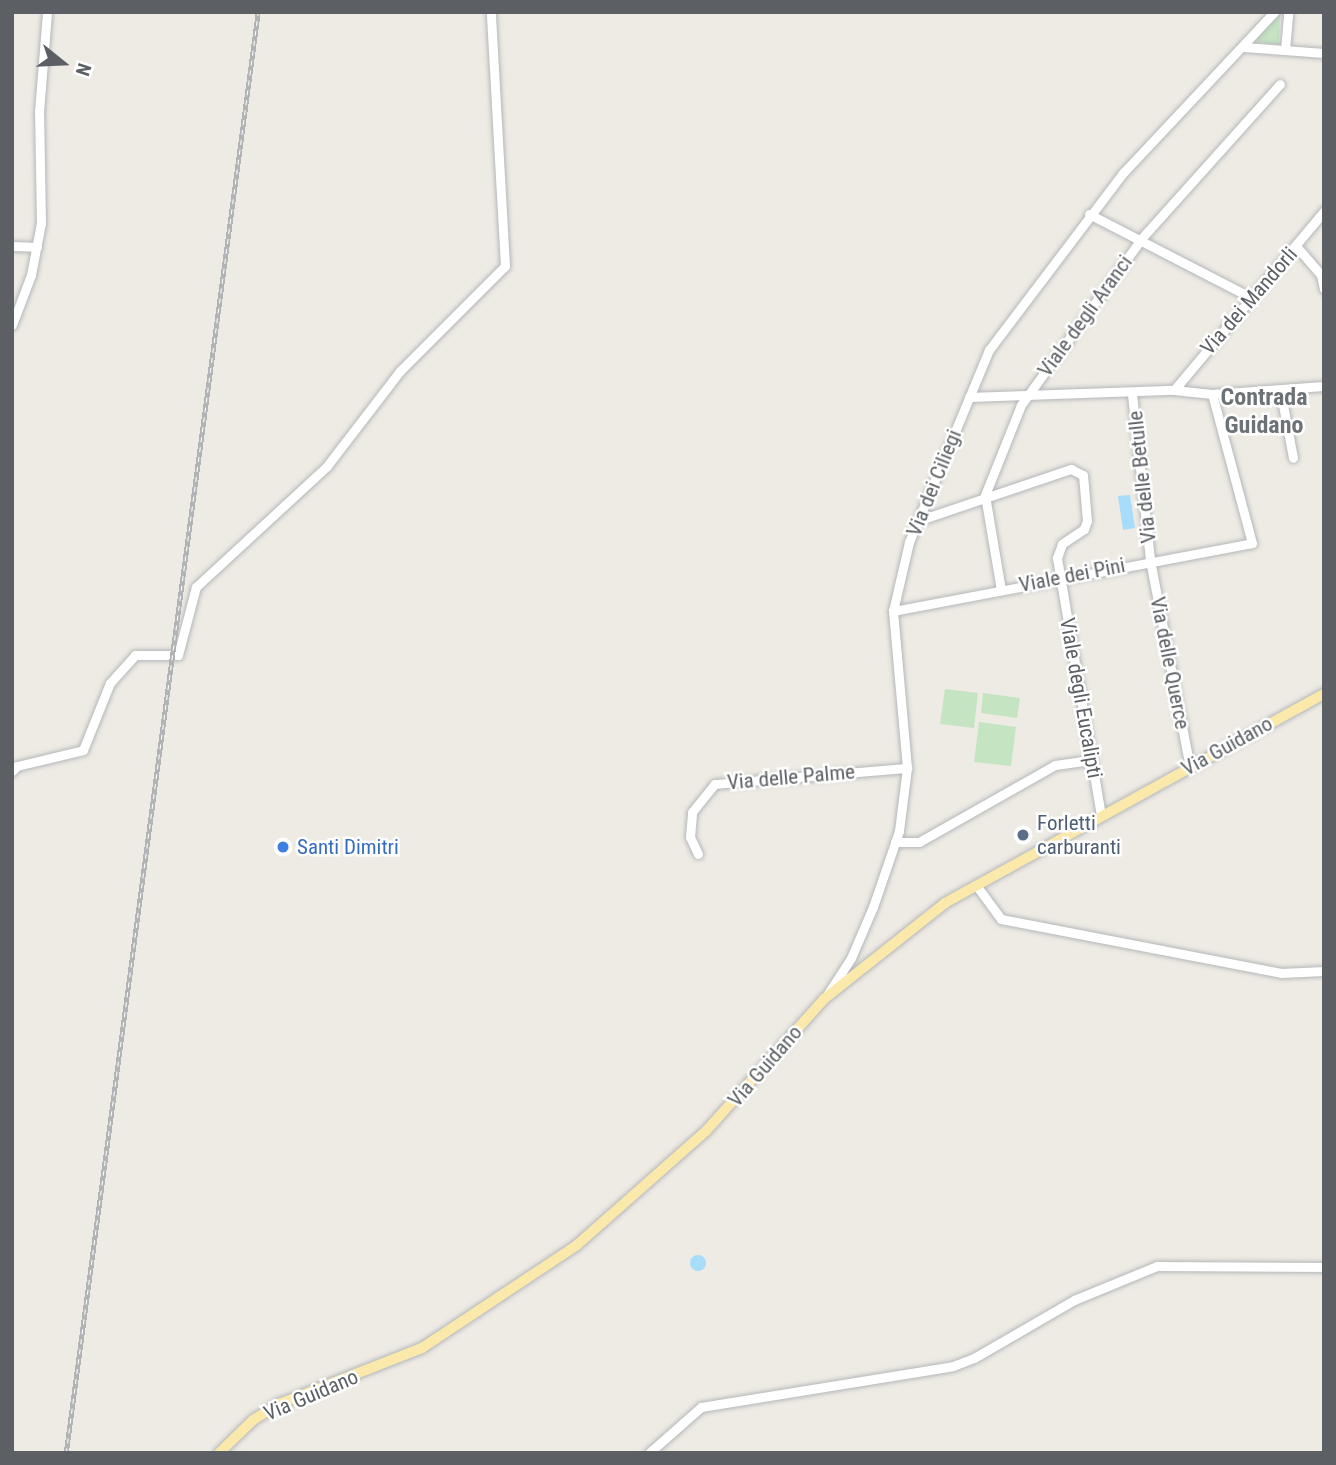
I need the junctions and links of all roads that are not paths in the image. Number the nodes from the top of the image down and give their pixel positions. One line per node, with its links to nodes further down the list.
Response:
1 (47, 12): 14 (street)
2 (491, 12): 37 (street)
3 (1274, 12): 5 (street, Via dei Ciliegi)
4 (1287, 12): 6 (street)
5 (1244, 47): 6 (street); 10 (street, Via dei Ciliegi)
6 (1285, 50): 7 (street)
7 (1324, 54)
8 (1280, 84): 11 (street, Viale degli Aranci)
9 (1324, 211): 13 (street, Via dei Mandorli)
10 (1089, 214): 11 (street); 25 (street, Via dei Ciliegi)
11 (1141, 239): 17 (street); 24 (street, Viale degli Aranci)
12 (12, 246): 14 (street)
13 (1296, 246): 15 (street); 17 (street, Via dei Mandorli)
14 (37, 247): 18 (street)
15 (1322, 275): 16 (street)
16 (1324, 289)
17 (1248, 296): 21 (street, Via dei Mandorli)
18 (12, 325)
19 (1324, 386): 20 (street)
20 (1280, 389): 23 (street); 26 (street)
21 (1174, 390): 22 (street); 23 (street)
22 (1132, 394): 24 (street); 29 (street, Via delle Betulle)
23 (1212, 394): 29 (street, Viale dei Pini)
24 (1027, 395): 25 (street); 27 (street, Viale degli Aranci)
25 (969, 397): 28 (street, Via dei Ciliegi)
26 (1293, 458)
27 (985, 495): 28 (street); 30 (street, Viale degli Eucalipti); 31 (street)
28 (917, 521): 32 (street, Via dei Ciliegi)
29 (1150, 559): 30 (street, Viale dei Pini); 35 (street, Via delle Querce)
30 (1059, 581): 31 (street, Viale dei Pini); 34 (street, Viale degli Eucalipti)
31 (1000, 590): 32 (street, Viale dei Pini)
32 (893, 611): 36 (street, Via dei Ciliegi)
33 (1324, 694): 35 (main road, Via Guidano)
34 (1091, 760): 38 (street, Viale degli Eucalipti); 39 (street)
35 (1190, 767): 38 (main road, Via Guidano)
36 (907, 768): 39 (street, Via dei Ciliegi); 40 (street, Via delle Palme)
37 (12, 772)
38 (1101, 815): 41 (main road, Via Guidano)
39 (895, 842): 43 (street, Via dei Ciliegi)
40 (698, 853)
41 (976, 885): 42 (street); 43 (main road, Via Guidano)
42 (1324, 971)
43 (824, 999): 45 (main road, Via Guidano)
44 (1324, 1267): 46 (street)
45 (219, 1453)
46 (649, 1453)

